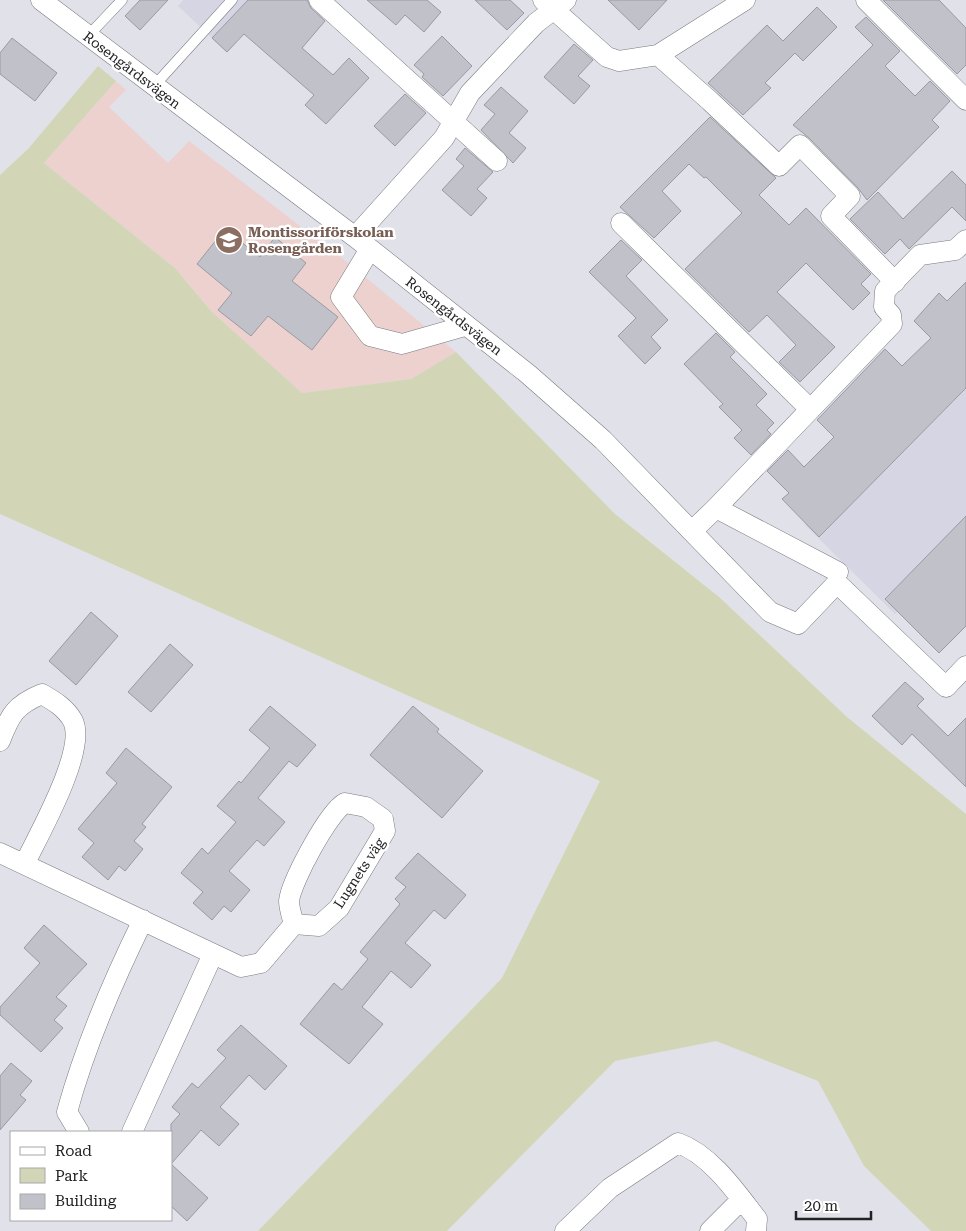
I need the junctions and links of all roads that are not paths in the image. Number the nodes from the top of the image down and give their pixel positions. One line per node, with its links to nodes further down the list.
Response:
1 (41, 0): 8 (street, Rosengårdsvägen)
2 (122, 0): 8 (lane)
3 (232, 0): 10 (lane)
4 (319, 0): 12 (street)
5 (745, 0): 9 (street)
6 (866, 0): 11 (street)
7 (554, 3): 9 (street); 12 (street)
8 (88, 36): 10 (street, Rosengårdsvägen)
9 (658, 55): 17 (street)
10 (154, 86): 16 (street, Rosengårdsvägen)
11 (966, 100)
12 (453, 121): 13 (street); 16 (street)
13 (497, 161)
14 (621, 223): 19 (street)
15 (966, 240): 17 (street)
16 (362, 243): 18 (street, Rosengårdsvägen); 18 (street)
17 (895, 282): 19 (street)
18 (465, 326): 21 (street, Rosengårdsvägen)
19 (810, 409): 20 (street)
20 (716, 508): 21 (street); 22 (street)
21 (692, 531): 22 (street, Rosengårdsvägen)
22 (837, 578): 23 (street)
23 (965, 670)
24 (0, 741): 26 (street)
25 (0, 854): 26 (street)
26 (25, 864): 27 (street)
27 (143, 920): 29 (street); 30 (street)
28 (294, 924): 28 (street, Lugnets väg); 29 (street)
29 (213, 954): 31 (street)
30 (78, 1131)
31 (132, 1131)
32 (742, 1200): 33 (street); 34 (street); 35 (street)
33 (565, 1231)
34 (710, 1231)
35 (756, 1231)

